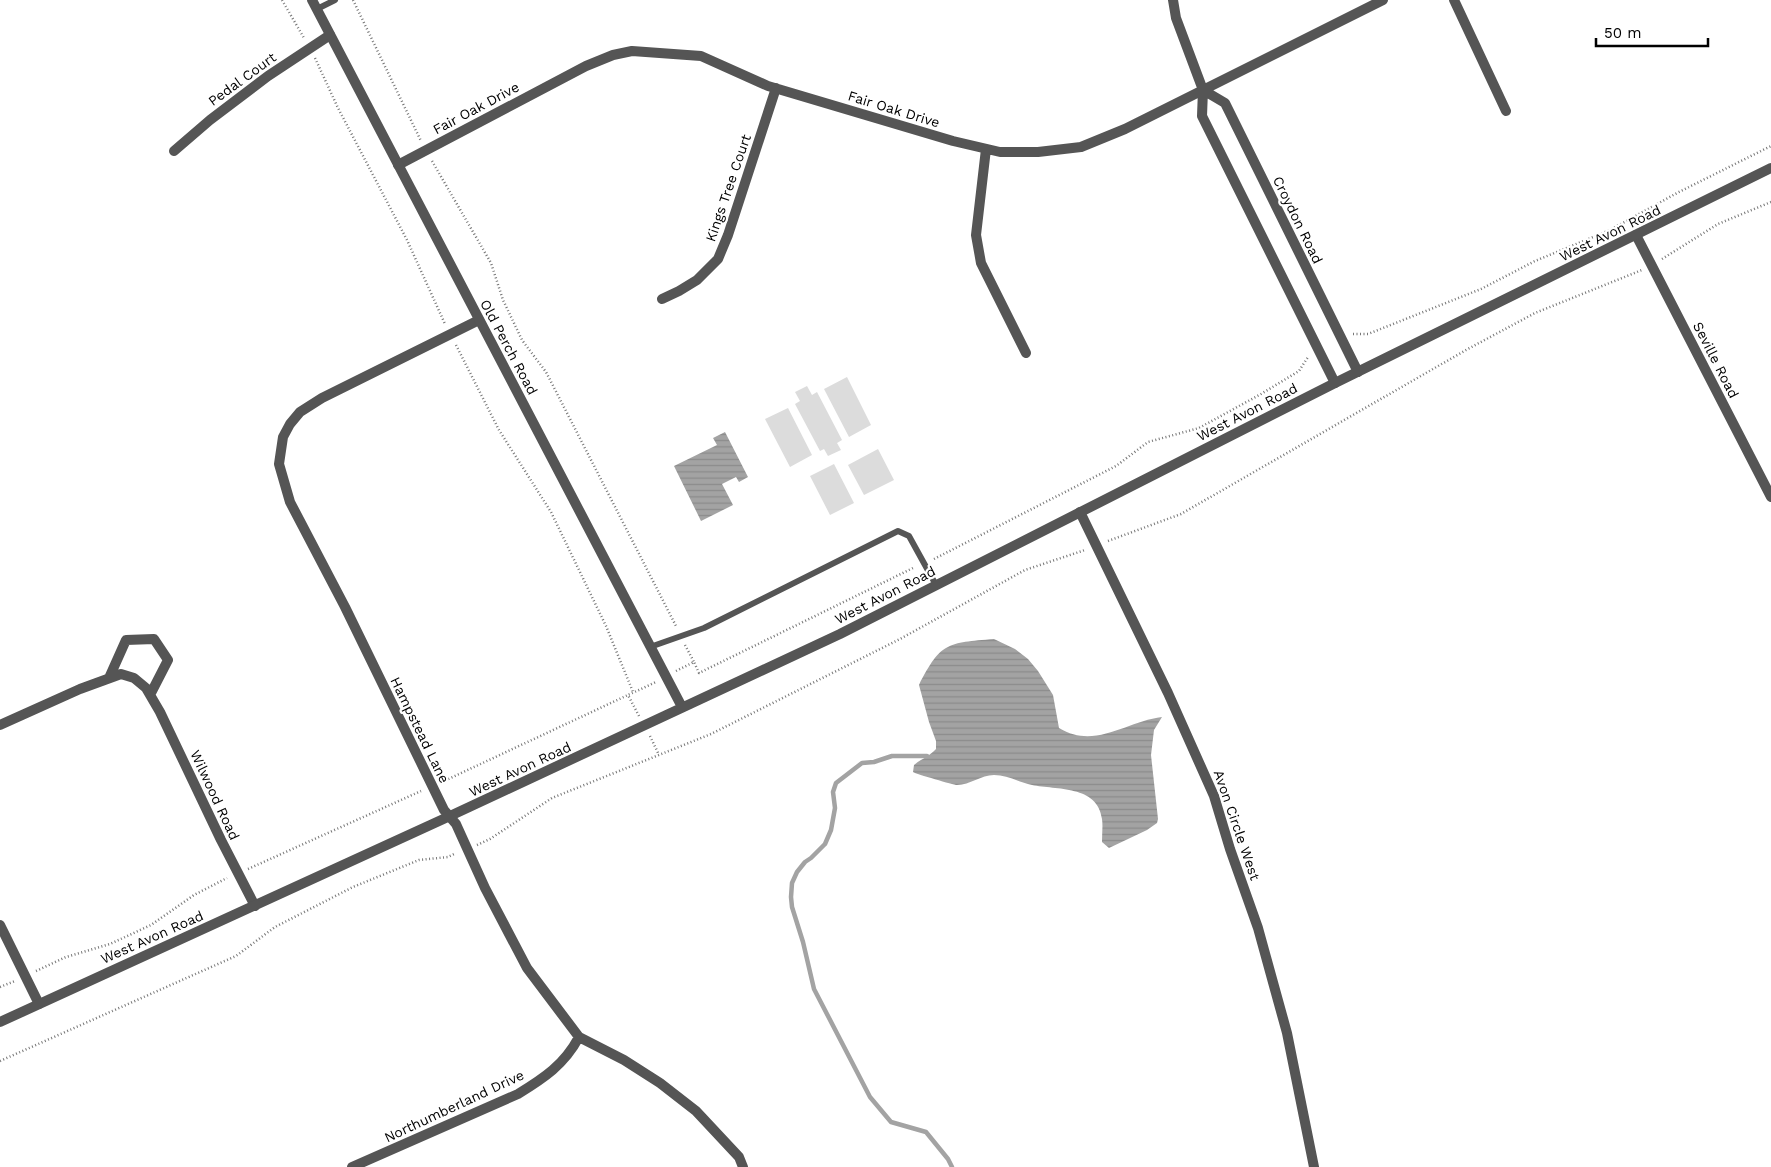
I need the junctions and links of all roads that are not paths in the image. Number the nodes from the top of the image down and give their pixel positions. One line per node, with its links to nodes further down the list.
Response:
1 (335, 0): 5 (lane)
2 (1173, 0): 8 (street)
3 (1382, 0): 8 (street, Fair Oak Drive)
4 (1454, 0): 9 (street)
5 (315, 5): 6 (street, Old Perch Road)
6 (330, 35): 11 (street, Pedal Court); 12 (street, Old Perch Road)
7 (776, 88): 10 (street, Fair Oak Drive); 12 (street, Fair Oak Drive); 15 (street, Kings Tree Court)
8 (1203, 90): 10 (street, Fair Oak Drive); 18 (street, Croydon Road); 19 (street)
9 (1506, 111)
10 (986, 149): 17 (street)
11 (174, 151)
12 (398, 165): 16 (street, Old Perch Road)
13 (1771, 168): 14 (street, West Avon Road)
14 (1636, 235): 18 (street, West Avon Road); 20 (street, Seville Road)
15 (662, 299)
16 (478, 320): 23 (street, Old Perch Road); 28 (street, Hampstead Lane)
17 (1026, 353)
18 (1358, 372): 19 (street, West Avon Road)
19 (1335, 383): 21 (street, West Avon Road)
20 (1771, 497)
21 (1080, 512): 22 (street, West Avon Road); 36 (street, Avon Circle West)
22 (936, 585): 23 (lane); 26 (street, West Avon Road)
23 (650, 647): 26 (street, Old Perch Road)
24 (109, 678): 25 (street, Wilwood Road); 25 (street); 27 (street, Wilwood Road)
25 (150, 695): 29 (street, Wilwood Road)
26 (682, 707): 28 (street, West Avon Road)
27 (0, 725)
28 (450, 816): 29 (street, West Avon Road); 33 (street, Hampstead Lane)
29 (255, 906): 31 (street, West Avon Road)
30 (0, 924): 31 (street)
31 (39, 1004): 32 (street, West Avon Road)
32 (0, 1022)
33 (579, 1037): 34 (street, Northumberland Drive); 35 (street, Hampstead Lane)
34 (352, 1167)
35 (743, 1167)
36 (1314, 1167)

